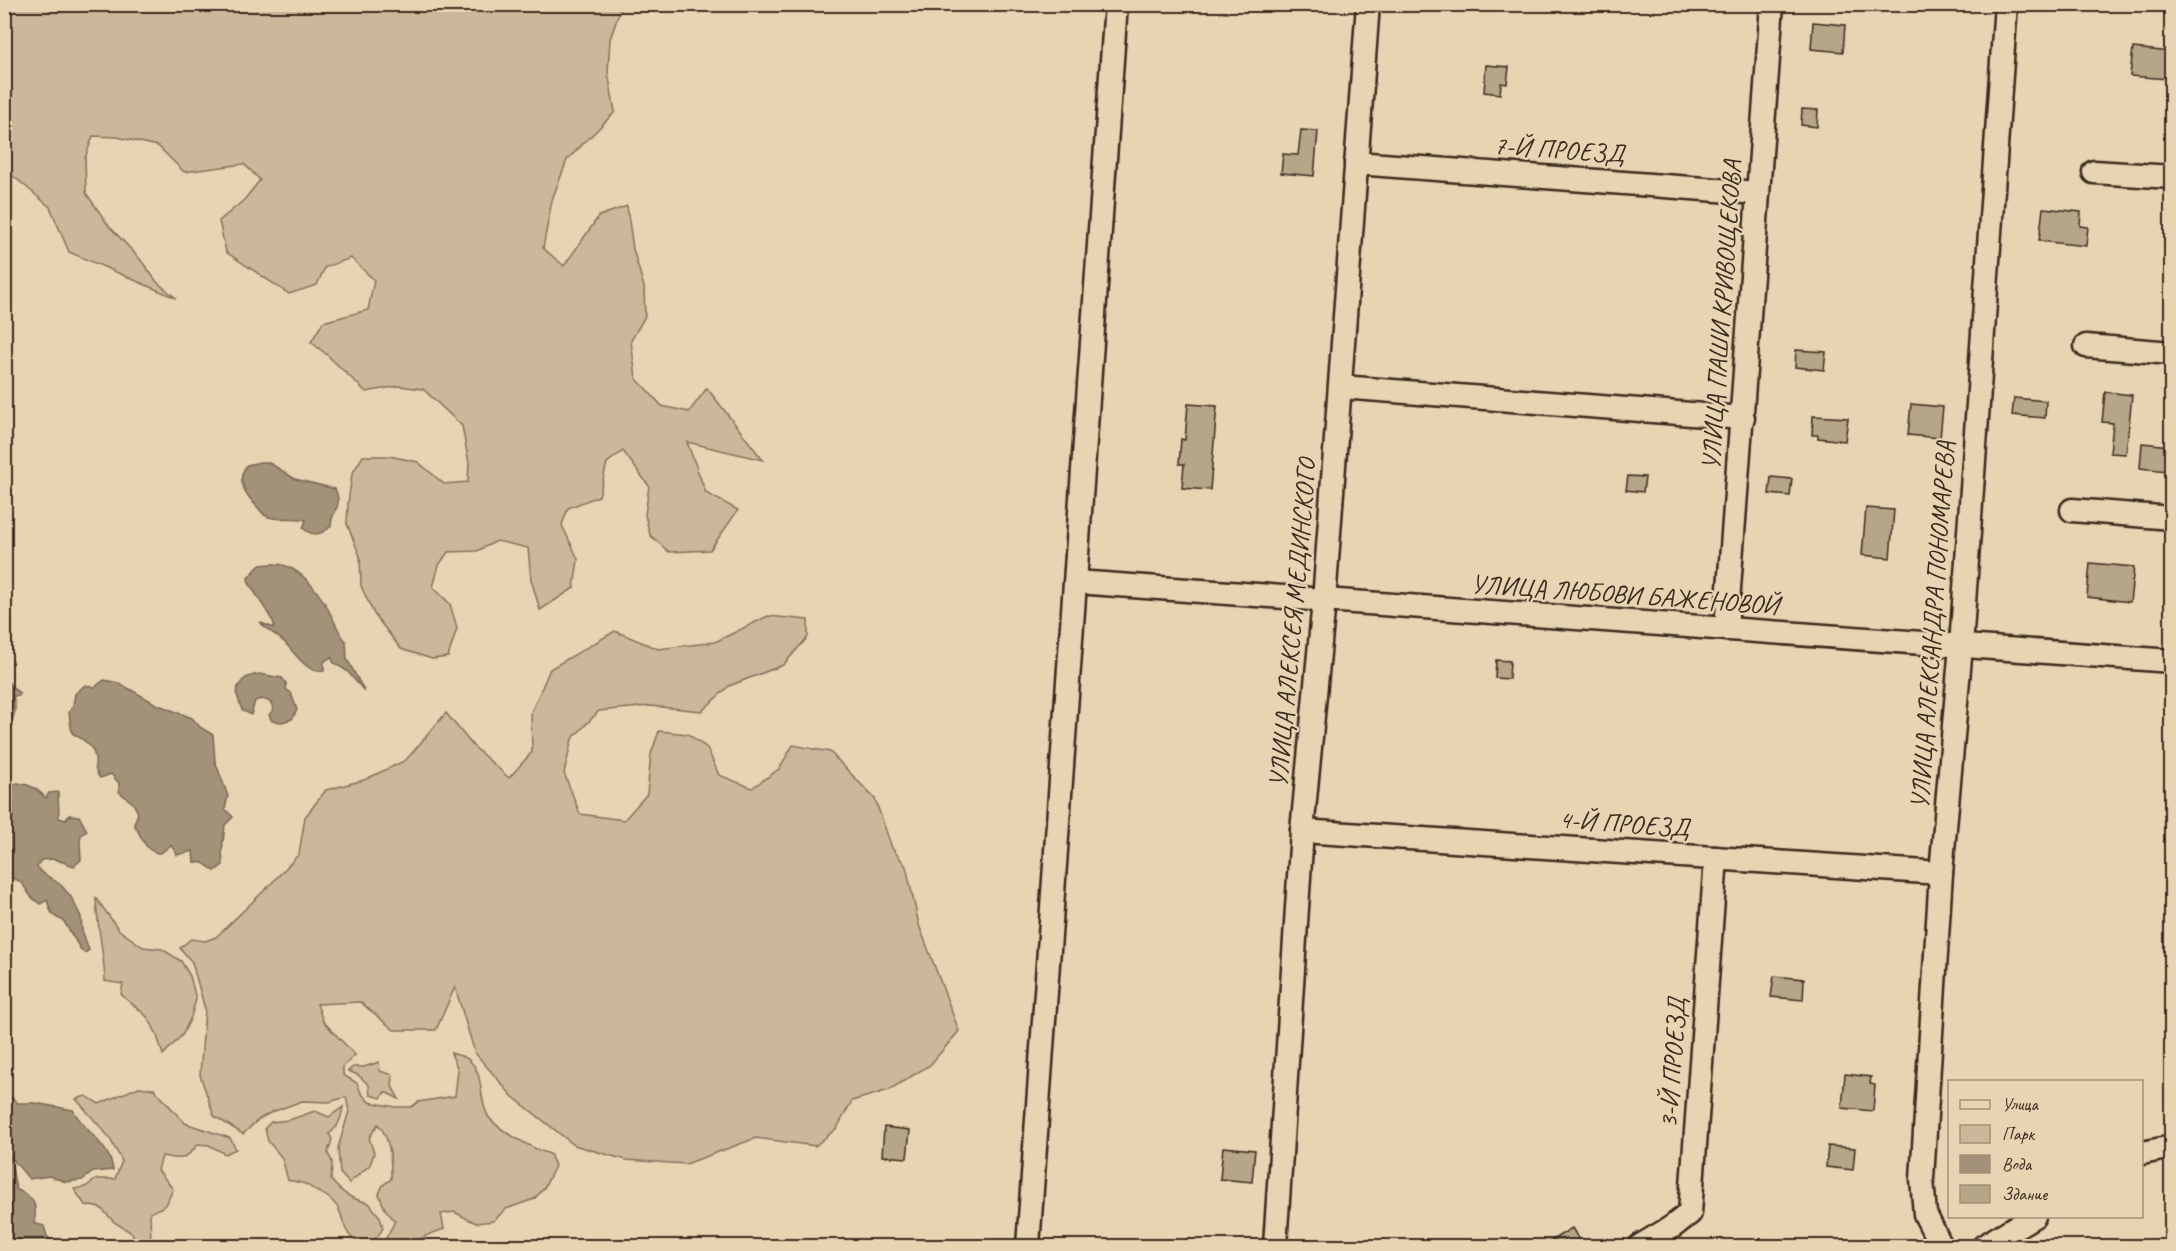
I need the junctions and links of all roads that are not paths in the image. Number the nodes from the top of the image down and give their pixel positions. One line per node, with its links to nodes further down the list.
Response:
1 (1116, 4): 15 (street)
2 (1368, 4): 5 (street, УЛИЦА АЛЕКСЕЯ МЕДИНСКОГО)
3 (1772, 4): 8 (street, УЛИЦА ПАШИ КРИВОЩЕКОВА)
4 (2006, 4): 18 (street, УЛИЦА АЛЕКСАНДРА ПОНОМАРЕВА)
5 (1356, 163): 8 (street, 7-Й ПРОЕЗД); 11 (street, УЛИЦА АЛЕКСЕЯ МЕДИНСКОГО)
6 (2094, 172): 7 (street)
7 (2172, 177)
8 (1758, 193): 12 (street, УЛИЦА ПАШИ КРИВОЩЕКОВА)
9 (2086, 346): 10 (street)
10 (2172, 353)
11 (1341, 387): 12 (street); 16 (street, УЛИЦА АЛЕКСЕЯ МЕДИНСКОГО)
12 (1743, 418): 17 (street, УЛИЦА ПАШИ КРИВОЩЕКОВА)
13 (2072, 510): 14 (street)
14 (2172, 518)
15 (1076, 582): 16 (street, УЛИЦА ЛЮБОВИ БАЖЕНОВОЙ); 27 (street)
16 (1324, 601): 17 (street, УЛИЦА ЛЮБОВИ БАЖЕНОВОЙ); 20 (street, УЛИЦА АЛЕКСЕЯ МЕДИНСКОГО)
17 (1726, 629): 18 (street, УЛИЦА ЛЮБОВИ БАЖЕНОВОЙ)
18 (1961, 646): 19 (street, УЛИЦА ЛЮБОВИ БАЖЕНОВОЙ); 22 (street, УЛИЦА АЛЕКСАНДРА ПОНОМАРЕВА)
19 (2172, 661)
20 (1302, 831): 21 (street, 4-Й ПРОЕЗД); 28 (street, УЛИЦА АЛЕКСЕЯ МЕДИНСКОГО)
21 (1716, 858): 22 (street, 4-Й ПРОЕЗД); 26 (street, 3-Й ПРОЕЗД)
22 (1941, 873): 30 (street, УЛИЦА АЛЕКСАНДРА ПОНОМАРЕВА)
23 (2172, 1147): 24 (street)
24 (2143, 1153)
25 (2031, 1218): 31 (street)
26 (1664, 1240): 29 (street, 3-Й ПРОЕЗД)
27 (1028, 1246)
28 (1275, 1246)
29 (1640, 1246)
30 (1941, 1246)
31 (1984, 1246)

